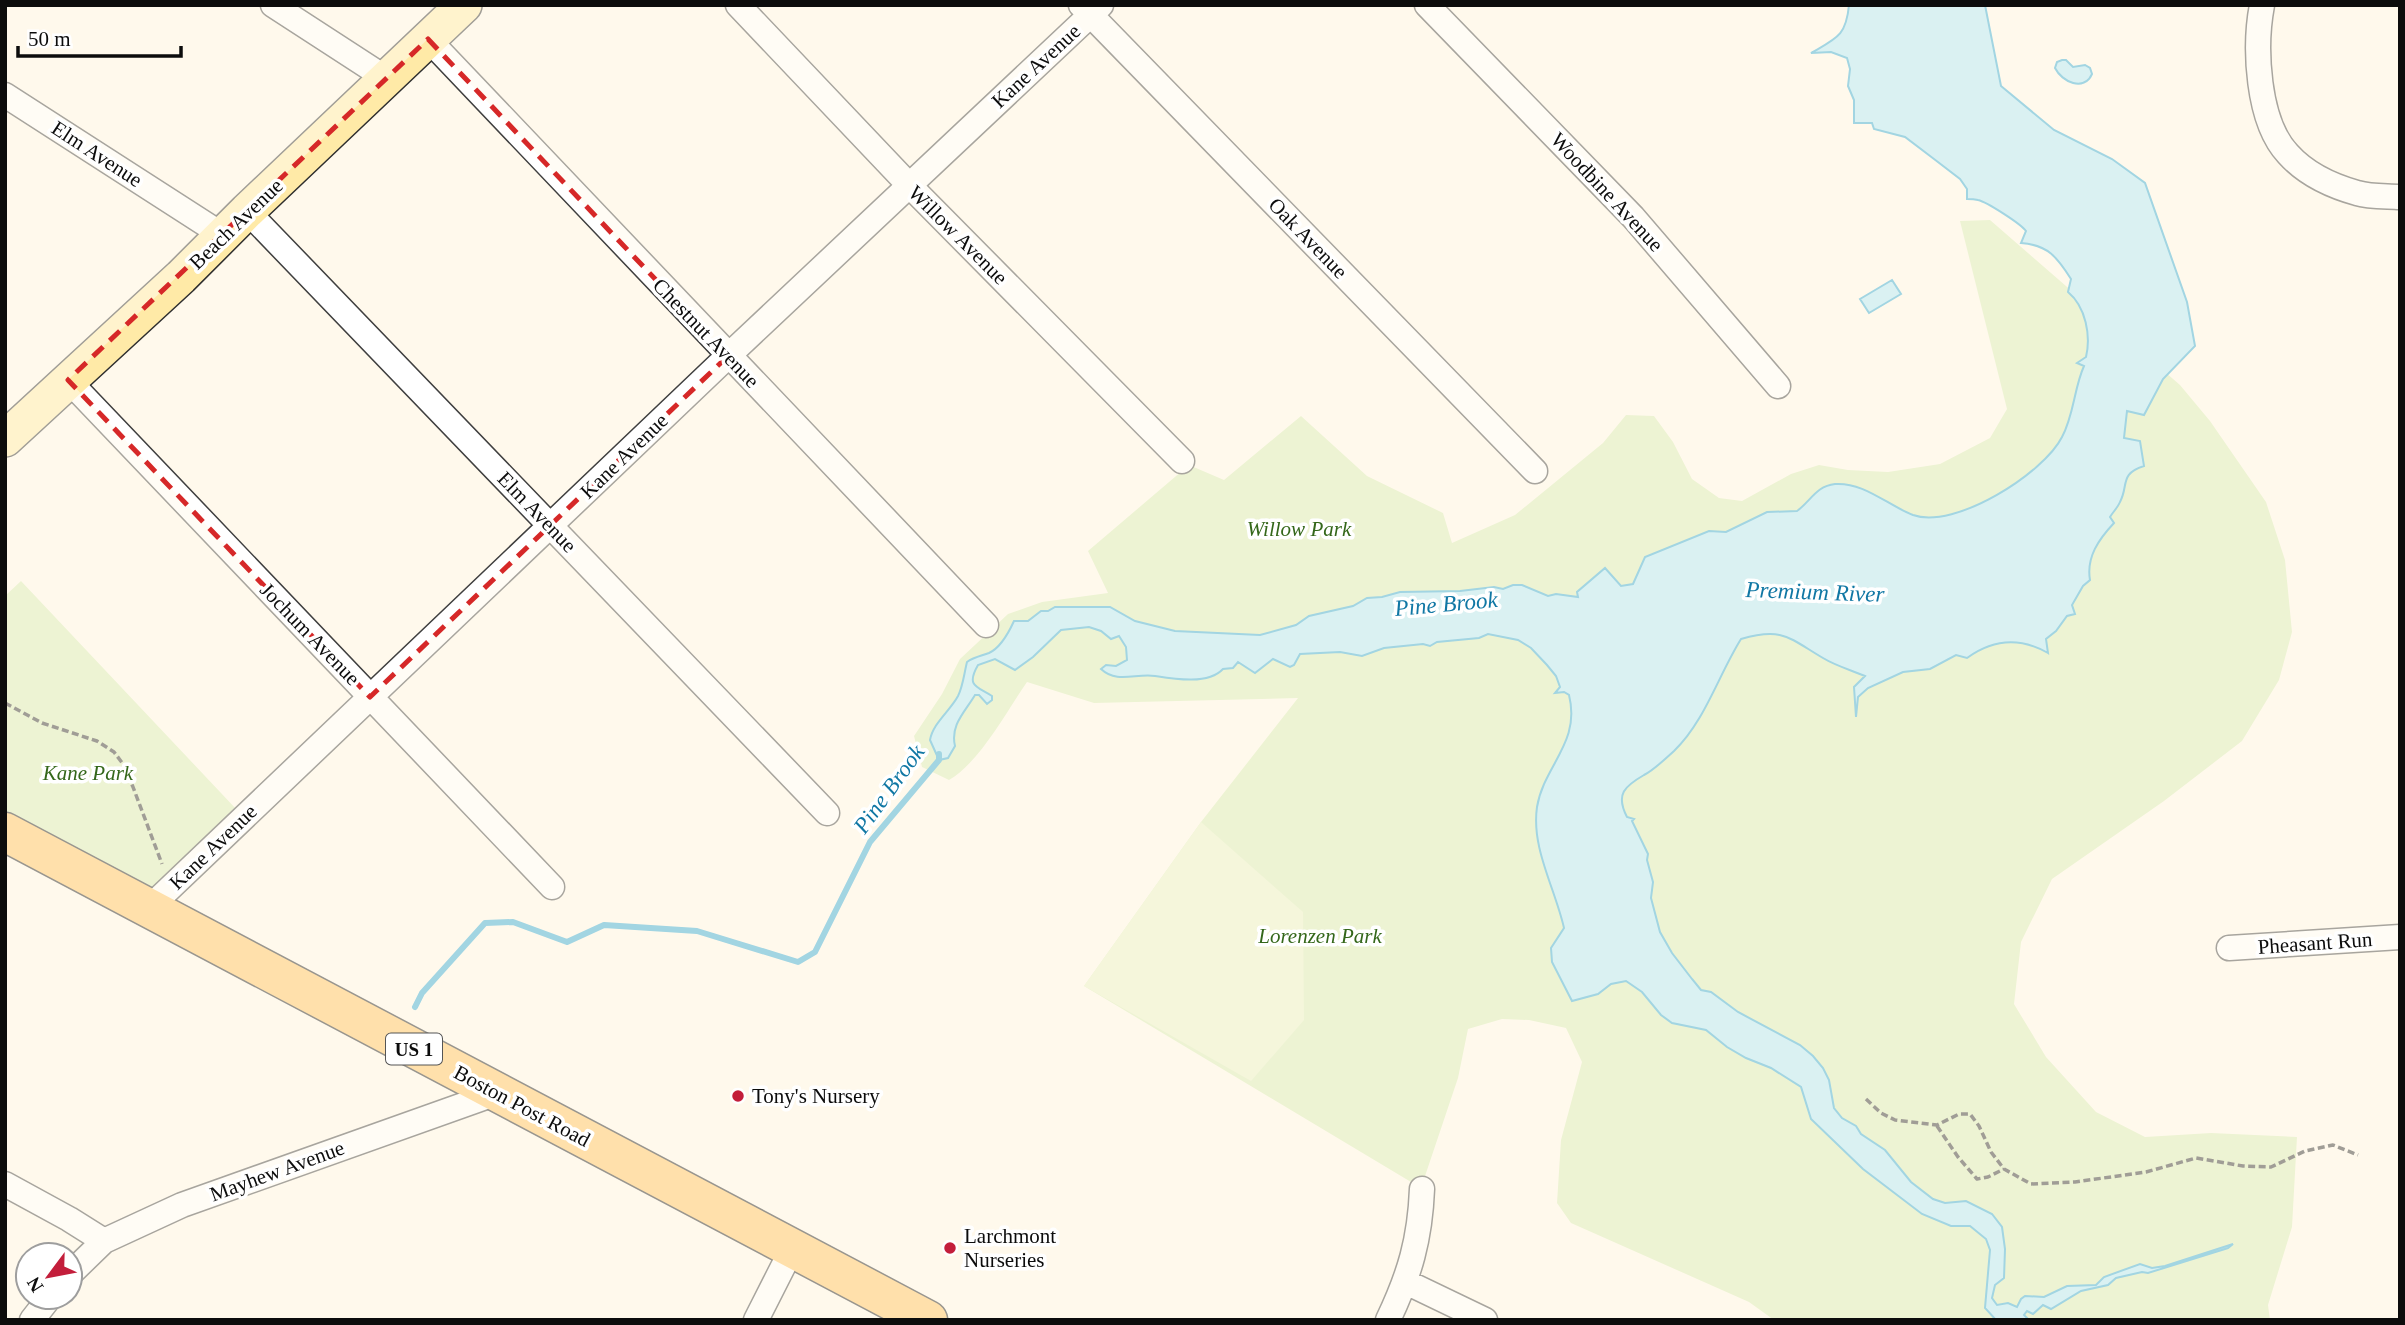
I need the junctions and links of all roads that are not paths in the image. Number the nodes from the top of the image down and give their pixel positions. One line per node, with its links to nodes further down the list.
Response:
1 (272, 5): 8 (street)
2 (464, 5): 7 (street, Beach Avenue)
3 (737, 5): 10 (street, Willow Avenue)
4 (1427, 5): 15 (street, Woodbine Avenue)
5 (2262, 5): 11 (street)
6 (1091, 9): 10 (street, Kane Avenue); 18 (street, Oak Avenue)
7 (428, 39): 8 (street, Beach Avenue); 13 (street, Chestnut Avenue)
8 (387, 79): 12 (street, Beach Avenue)
9 (5, 94): 12 (street, Elm Avenue)
10 (909, 185): 13 (street, Kane Avenue); 17 (street, Willow Avenue)
11 (2400, 197)
12 (235, 223): 14 (street, Beach Avenue); 19 (street, Elm Avenue)
13 (728, 356): 19 (street, Kane Avenue); 20 (street, Chestnut Avenue)
14 (68, 380): 16 (street, Beach Avenue); 21 (street, Jochum Avenue)
15 (1778, 386)
16 (5, 439)
17 (1182, 461)
18 (1535, 471)
19 (550, 526): 21 (street, Kane Avenue); 22 (street, Elm Avenue)
20 (986, 625)
21 (370, 696): 24 (street, Jochum Avenue); 25 (street, Kane Avenue)
22 (827, 813)
23 (5, 832): 25 (main road, Boston Post Road / US 1)
24 (552, 887)
25 (160, 897): 28 (main road, Boston Post Road / US 1)
26 (2400, 937): 27 (street, Pheasant Run)
27 (2229, 948)
28 (497, 1093): 31 (street, Mayhew Avenue); 32 (main road, Boston Post Road / US 1)
29 (5, 1184): 31 (street)
30 (1422, 1189): 34 (street)
31 (104, 1241): 33 (street, Mayhew Avenue)
32 (792, 1249): 35 (street); 36 (main road, Boston Post Road / US 1)
33 (84, 1260)
34 (1406, 1282): 37 (street); 38 (street)
35 (756, 1320)
36 (928, 1320)
37 (1388, 1320)
38 (1485, 1320)

